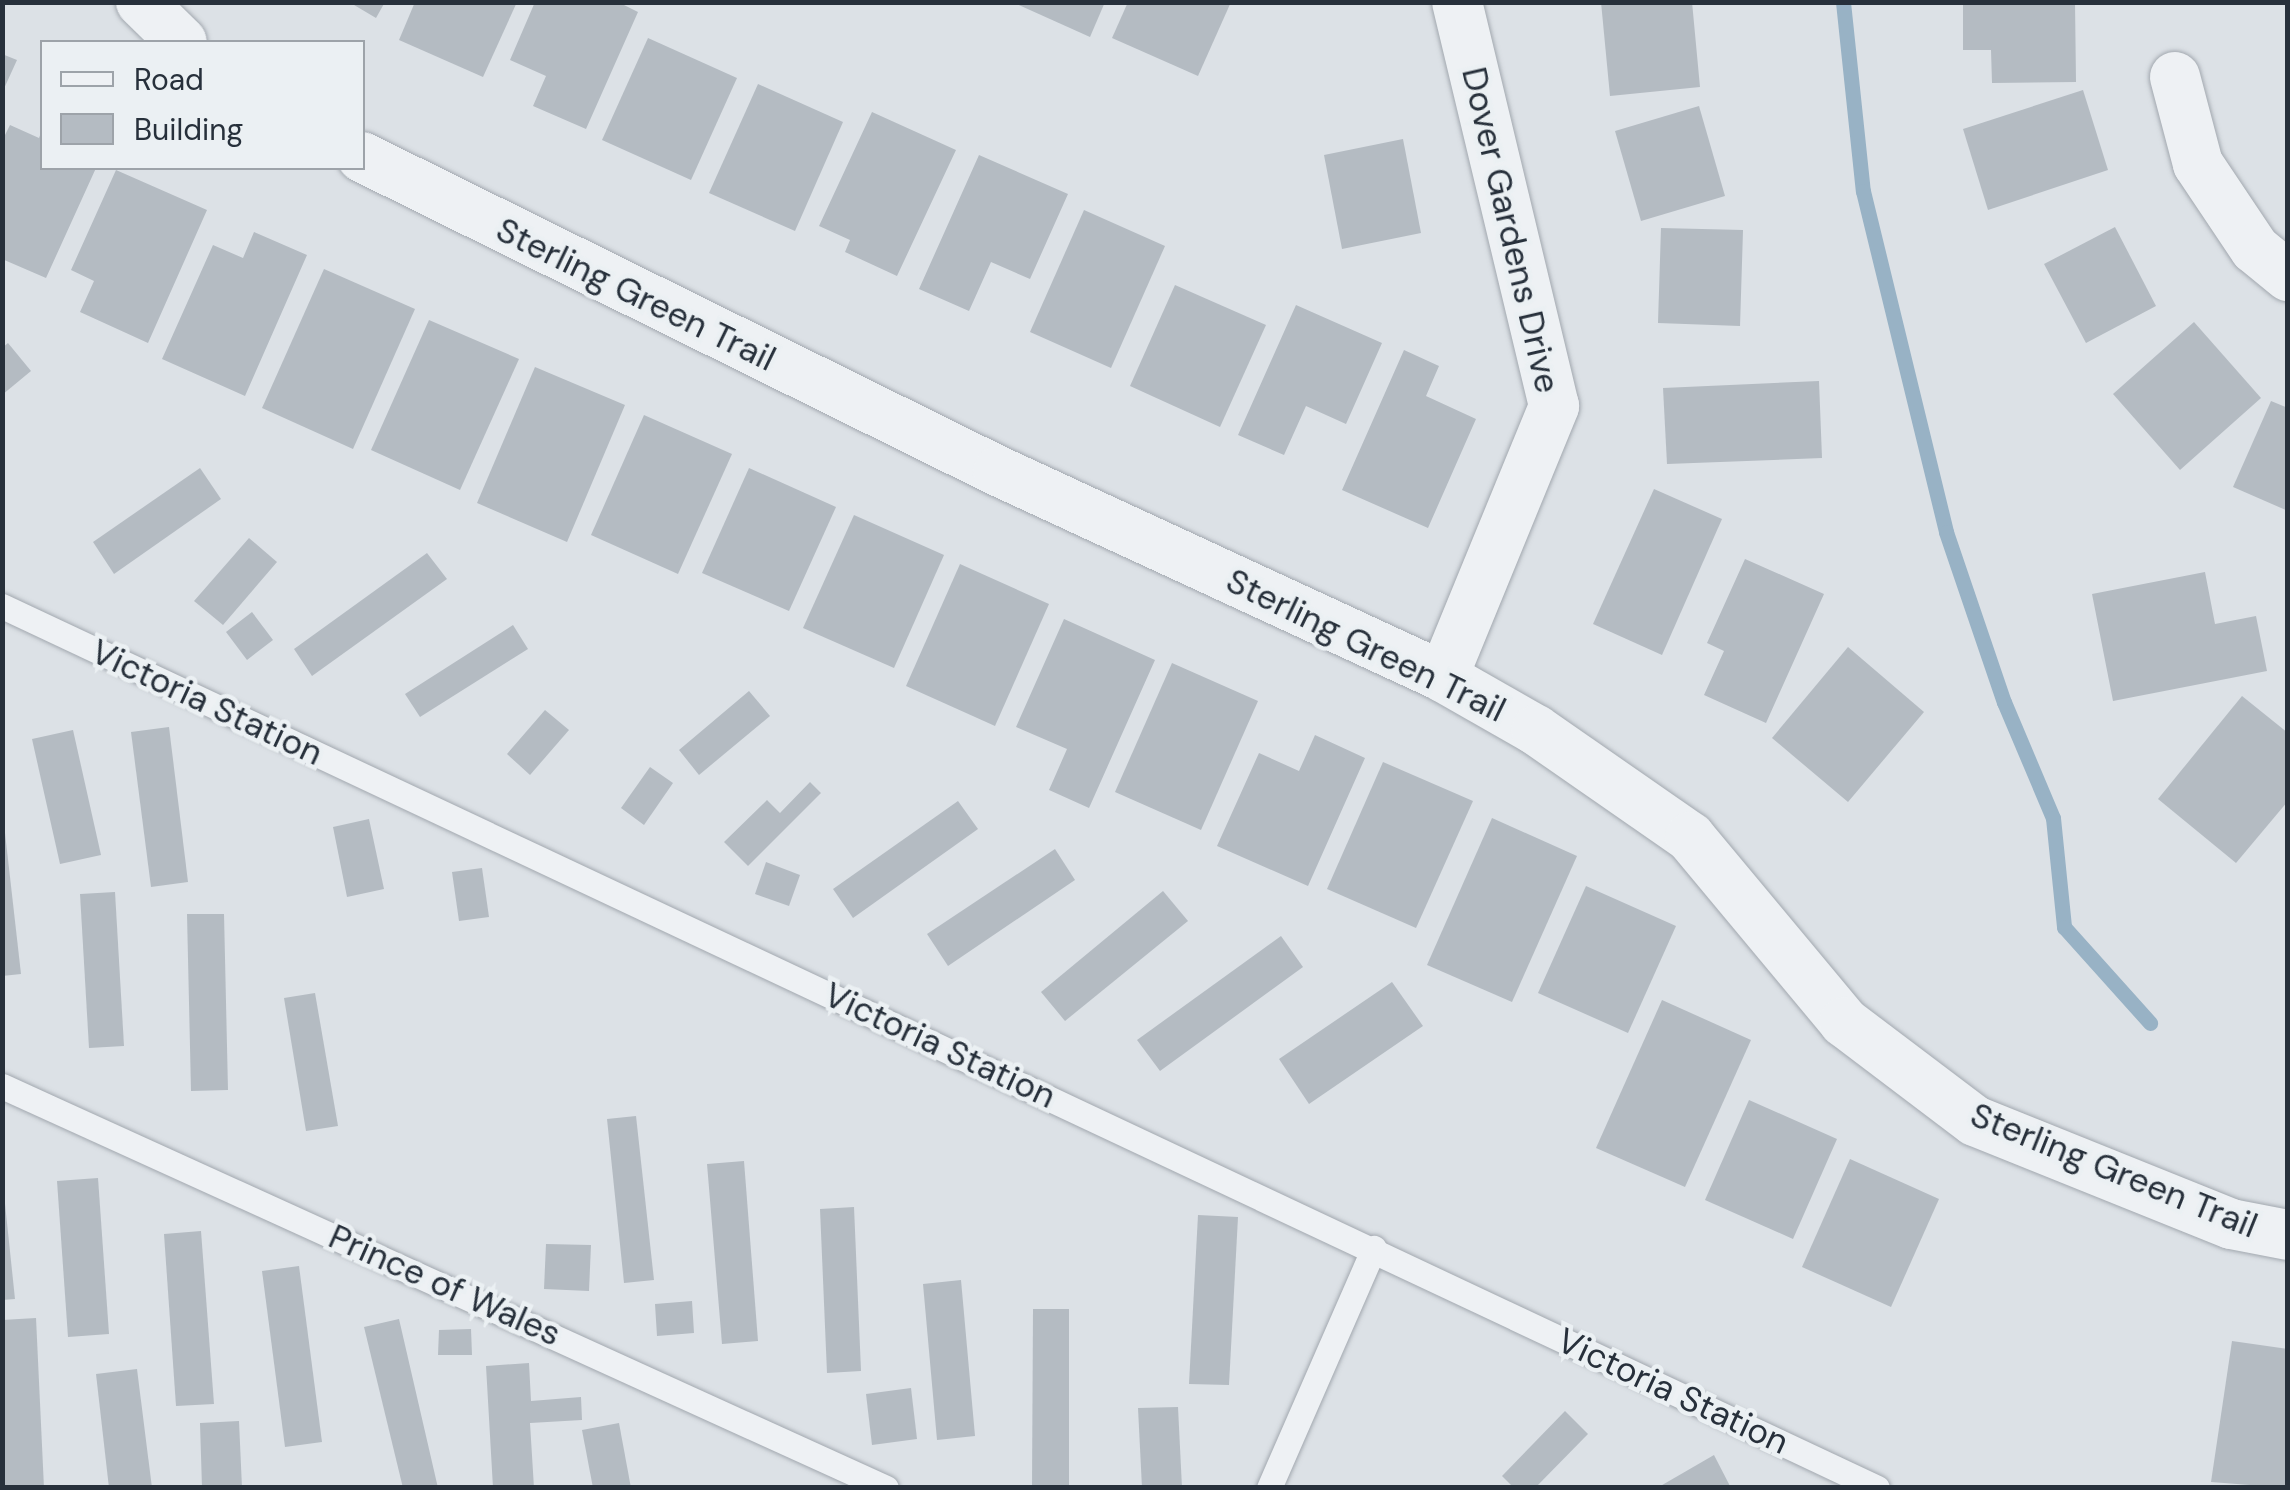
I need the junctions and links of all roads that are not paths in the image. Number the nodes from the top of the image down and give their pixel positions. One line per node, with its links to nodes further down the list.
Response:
1 (141, 2): 3 (street)
2 (1458, 2): 8 (street, Dover Gardens Drive)
3 (180, 40)
4 (2175, 77): 6 (street)
5 (365, 158): 8 (street, Sterling Green Trail)
6 (2288, 276)
7 (2, 606): 11 (lane, Victoria Station)
8 (1444, 676): 10 (street, Sterling Green Trail)
9 (2, 1086): 12 (lane, Prince of Wales)
10 (2288, 1235)
11 (1374, 1248): 13 (lane); 14 (lane, Victoria Station)
12 (886, 1488)
13 (1269, 1488)
14 (1877, 1488)

